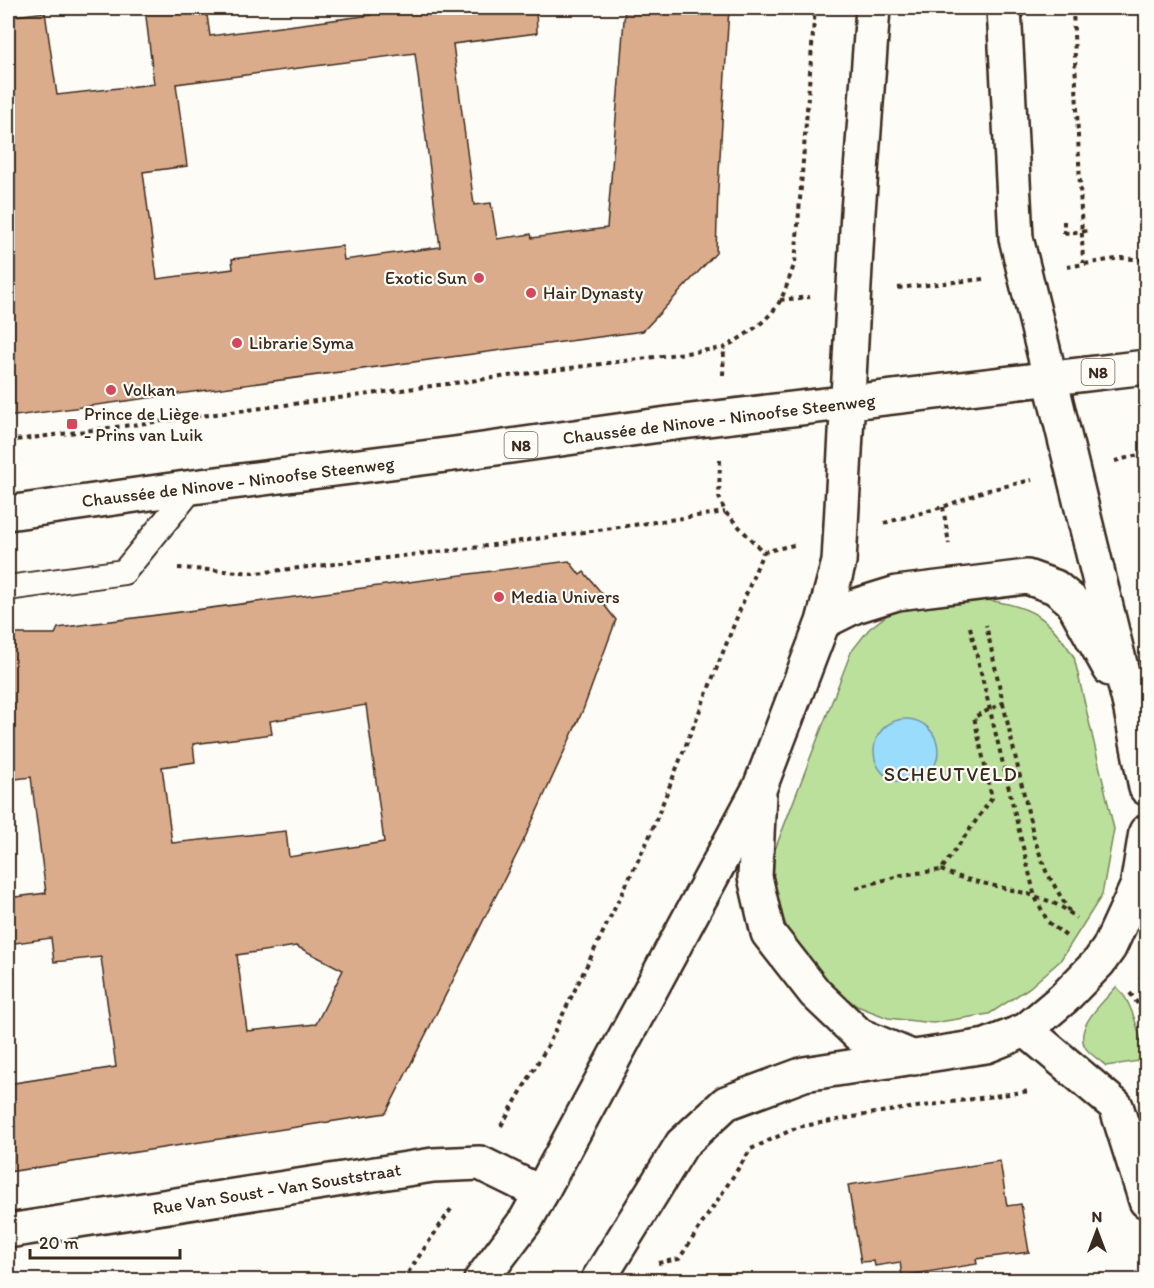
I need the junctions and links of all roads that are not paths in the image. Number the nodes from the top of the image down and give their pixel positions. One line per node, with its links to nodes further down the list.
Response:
1 (873, 8): 5 (main road)
2 (1004, 8): 4 (main road)
3 (1146, 367): 4 (main road, Chaussée de Ninove - Ninoofse Steenweg / N8)
4 (1050, 378): 5 (main road, Chaussée de Ninove - Ninoofse Steenweg / N8); 10 (main road)
5 (848, 402): 6 (main road, Chaussée de Ninove - Ninoofse Steenweg / N8); 9 (main road)
6 (193, 487): 7 (main road, Chaussée de Ninove - Ninoofse Steenweg / N8); 8 (lane)
7 (8, 513)
8 (8, 588)
9 (823, 622): 10 (main road); 11 (main road)
10 (1130, 705): 12 (main road)
11 (760, 787): 15 (main road); 16 (main road)
12 (1146, 788)
13 (1146, 832): 14 (main road)
14 (1026, 1030): 15 (main road); 17 (main road)
15 (914, 1058): 20 (main road)
16 (541, 1193): 18 (main road, Rue Van Soust - Van Souststraat); 19 (main road)
17 (1146, 1202)
18 (8, 1231)
19 (481, 1281)
20 (598, 1281)

